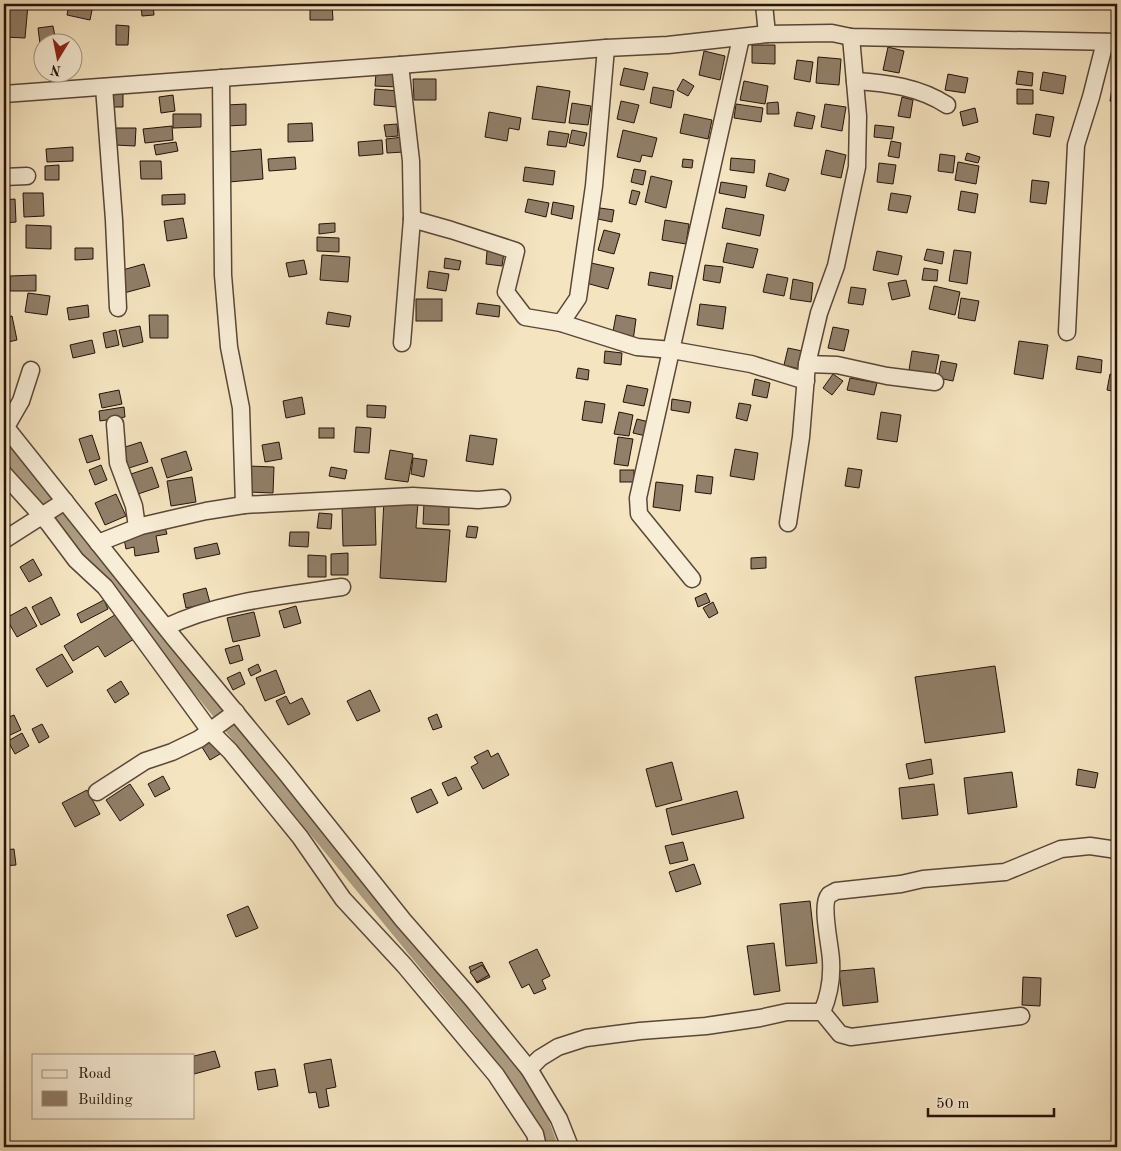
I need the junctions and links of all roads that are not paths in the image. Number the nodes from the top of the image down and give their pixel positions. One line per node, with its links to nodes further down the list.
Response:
1 (765, 18): 2 (street); 3 (street)
2 (851, 37): 4 (street); 8 (street)
3 (741, 38): 5 (street); 19 (street)
4 (1111, 42): 17 (street)
5 (606, 48): 6 (street); 16 (street)
6 (400, 65): 7 (street); 14 (street)
7 (221, 78): 9 (street); 29 (street)
8 (855, 81): 11 (street); 20 (street)
9 (104, 87): 10 (street); 15 (street)
10 (4, 94)
11 (947, 105)
12 (27, 176): 13 (street)
13 (4, 178)
14 (412, 219): 16 (street); 18 (street)
15 (118, 308)
16 (561, 323): 19 (street)
17 (1067, 332)
18 (402, 343)
19 (672, 350): 22 (street); 35 (street)
20 (807, 364): 22 (street); 23 (street)
21 (31, 370): 25 (street)
22 (806, 381): 31 (street)
23 (935, 382)
24 (115, 424): 32 (street)
25 (5, 426): 28 (street)
26 (4, 474): 30 (street)
27 (502, 498): 29 (street)
28 (63, 502): 30 (street); 34 (street)
29 (244, 505): 32 (street)
30 (44, 513): 33 (street); 38 (street)
31 (788, 523)
32 (137, 527): 34 (street)
33 (4, 540)
34 (98, 542): 37 (street)
35 (692, 579)
36 (342, 587): 37 (street)
37 (166, 627): 38 (street)
38 (223, 722): 39 (street); 43 (street); 44 (street)
39 (97, 792)
40 (1117, 850): 41 (street)
41 (822, 1012): 42 (street); 43 (street)
42 (1022, 1016)
43 (529, 1069): 45 (street)
44 (538, 1147)
45 (570, 1147)

